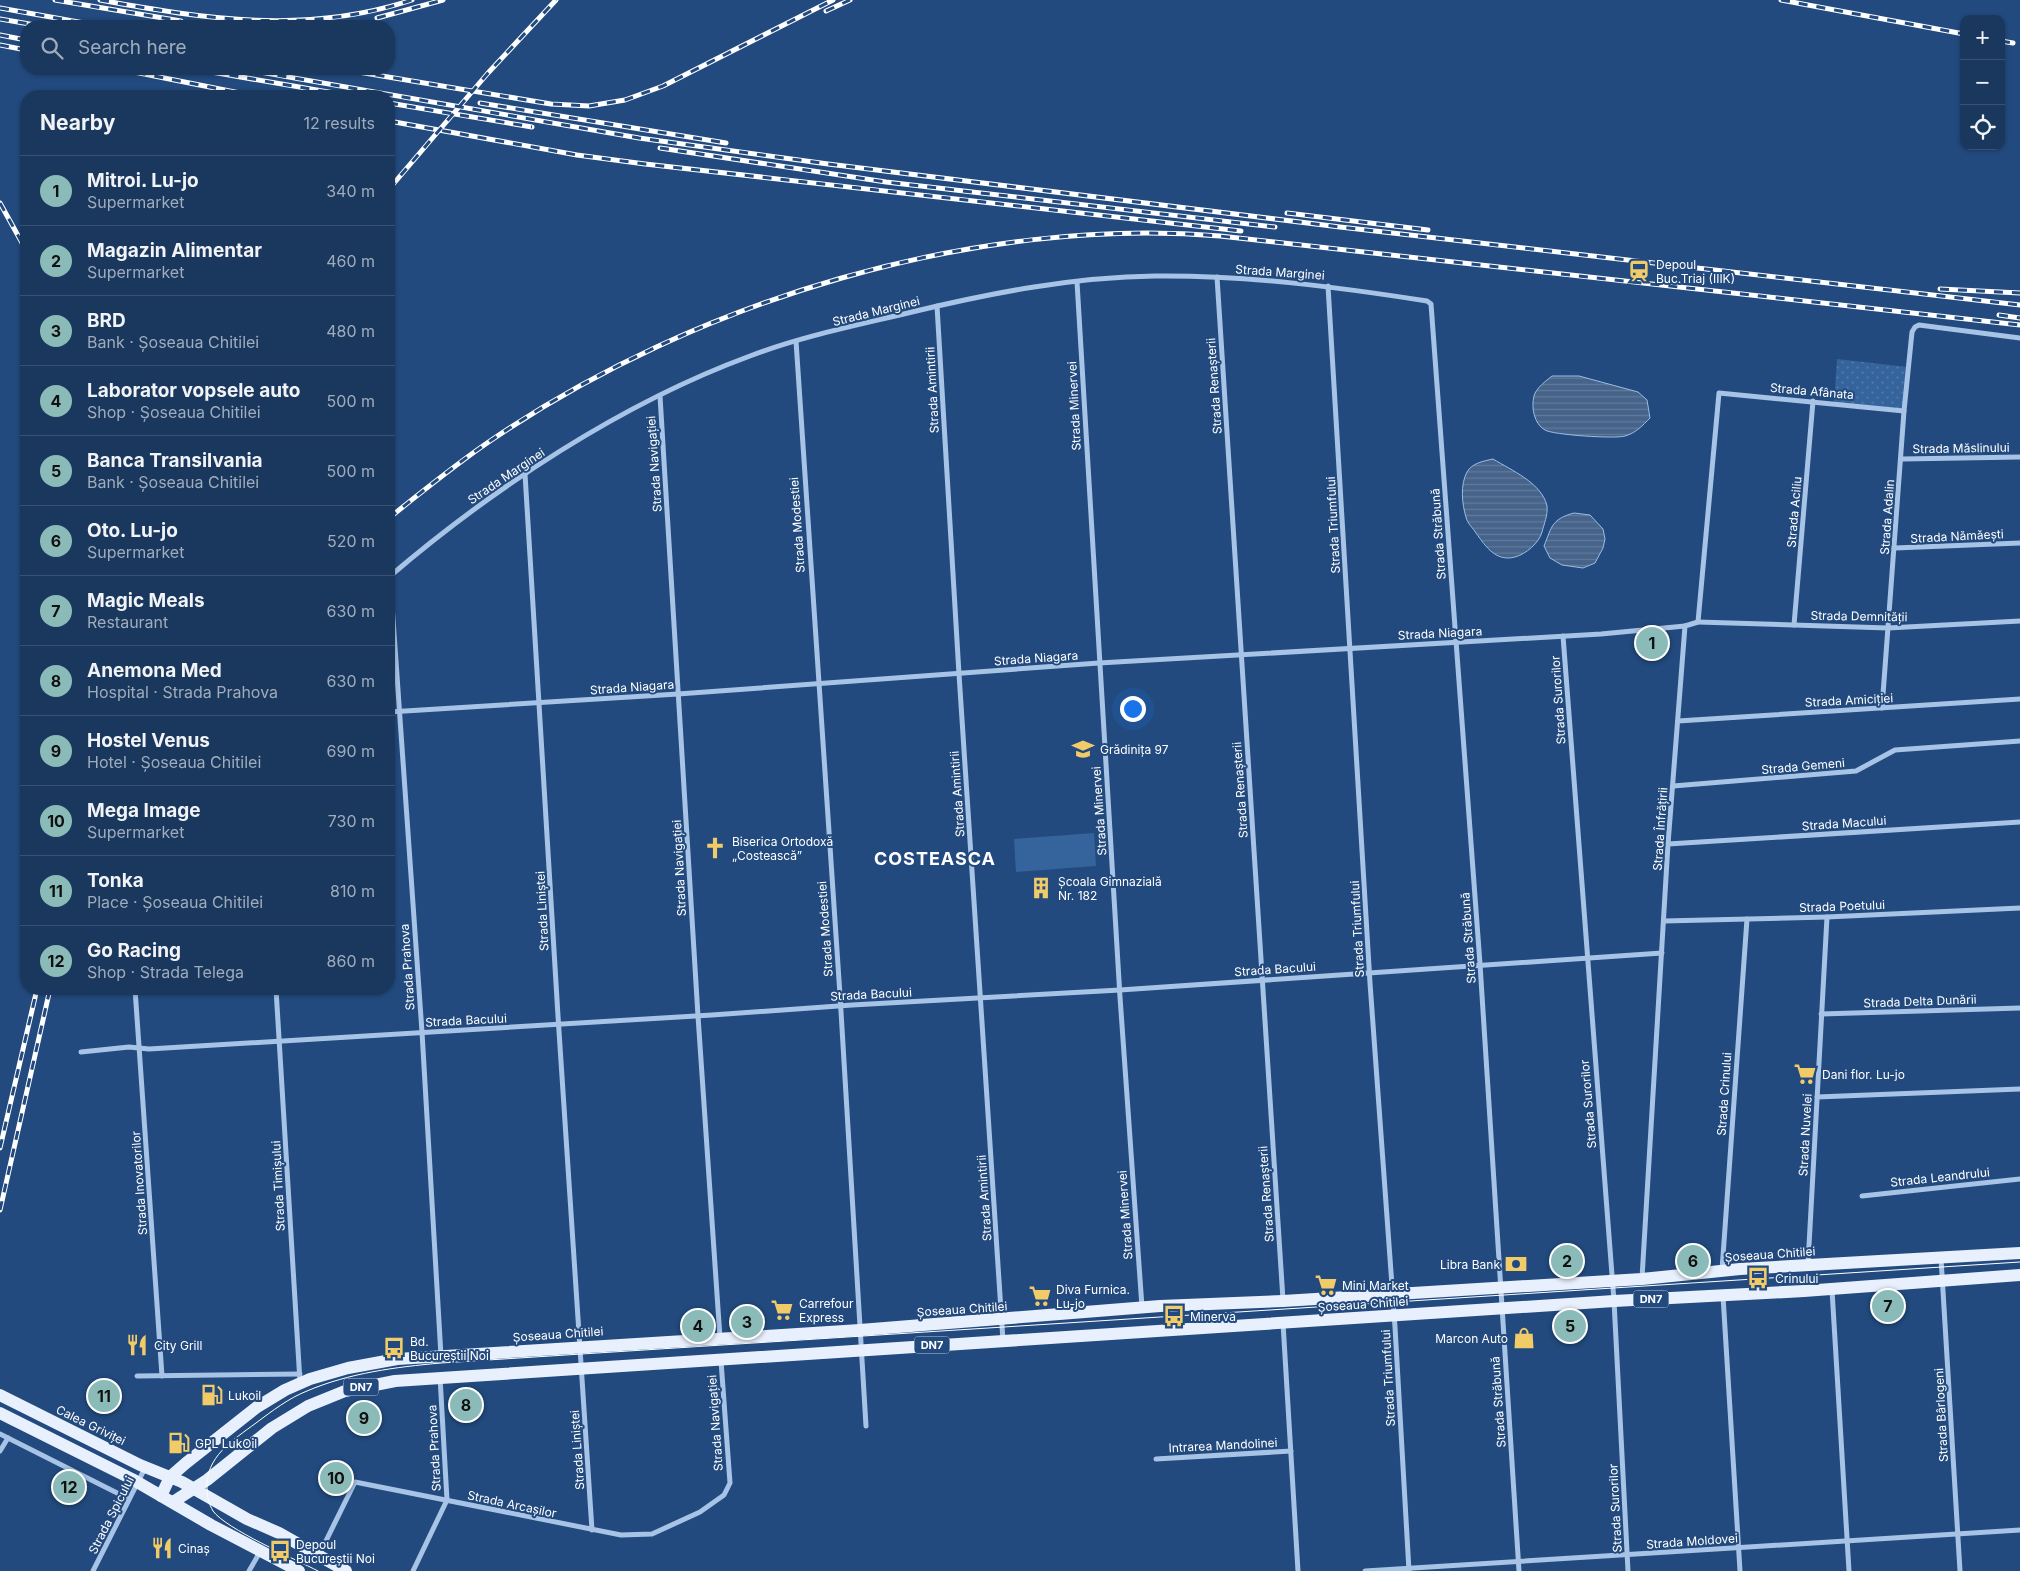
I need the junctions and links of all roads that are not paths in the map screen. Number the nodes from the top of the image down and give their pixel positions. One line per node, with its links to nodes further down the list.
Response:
1 (1217, 277): 2 (street, Strada Marginei); 3 (street, Strada Marginei); 25 (street, Strada Renașterii)
2 (1077, 282): 5 (street, Strada Marginei); 27 (street, Strada Minervei)
3 (1328, 286): 4 (street, Strada Marginei); 24 (street, Strada Triumfului)
4 (1431, 304): 23 (street, Strada Străbună)
5 (937, 306): 7 (street, Strada Marginei); 28 (street, Strada Amintirii)
6 (2020, 338): 10 (street, Strada Adalin)
7 (796, 341): 8 (street, Strada Marginei); 29 (street, Strada Modestiei)
8 (660, 396): 13 (street, Strada Marginei); 30 (street, Strada Navigației)
9 (1813, 401): 10 (street, Strada Afânata); 18 (street, Strada Afânata); 19 (street, Strada Aciliu)
10 (1904, 411): 12 (street, Strada Adalin)
11 (2020, 457): 12 (street, Strada Măslinului)
12 (1902, 458): 15 (street, Strada Adalin)
13 (526, 474): 16 (street, Strada Marginei); 32 (street, Strada Liniștei)
14 (2020, 543): 15 (street, Strada Nămăești)
15 (1895, 548): 21 (street, Strada Adalin)
16 (395, 571)
17 (2020, 621): 21 (street, Strada Demnității)
18 (1698, 622): 19 (street, Strada Demnității); 20 (street)
19 (1794, 625): 21 (street, Strada Demnității)
20 (1684, 626): 22 (street, Strada Niagara); 36 (street, Strada Înfrățirii)
21 (1888, 628): 33 (street, Strada Adalin)
22 (1563, 636): 23 (street, Strada Niagara); 46 (street, Strada Surorilor)
23 (1456, 642): 24 (street, Strada Niagara); 47 (street, Strada Străbună)
24 (1350, 648): 25 (street, Strada Niagara); 48 (street, Strada Triumfului)
25 (1241, 655): 27 (street, Strada Niagara); 49 (street, Strada Renașterii)
26 (395, 658): 35 (street, Strada Prahova)
27 (1100, 663): 28 (street, Strada Niagara); 50 (street, Strada Minervei)
28 (959, 674): 29 (street, Strada Niagara); 53 (street, Strada Amintirii)
29 (817, 683): 30 (street, Strada Niagara); 54 (street, Strada Modestiei)
30 (678, 694): 32 (street, Strada Niagara); 57 (street, Strada Navigației)
31 (2020, 699): 33 (street, Strada Amiciției)
32 (539, 703): 35 (street, Strada Niagara); 58 (street, Strada Liniștei)
33 (1882, 708): 36 (street, Strada Amiciției)
34 (395, 712): 35 (street, Strada Niagara)
35 (399, 712): 59 (street, Strada Prahova)
36 (1678, 721): 38 (street, Strada Înfrățirii)
37 (2020, 741): 38 (street, Strada Gemeni)
38 (1672, 786): 40 (street, Strada Înfrățirii)
39 (2020, 822): 40 (street, Strada Macului)
40 (1668, 844): 44 (street, Strada Înfrățirii)
41 (2020, 908): 42 (street, Strada Poetului)
42 (1827, 917): 43 (street, Strada Poetului); 56 (street, Strada Nuvelei)
43 (1747, 919): 44 (street, Strada Poetului); 70 (street, Strada Crinului)
44 (1664, 921): 45 (street, Strada Înfrățirii)
45 (1662, 952): 46 (street, Strada Bacului); 72 (street, Strada Înfrățirii)
46 (1586, 957): 47 (street, Strada Bacului); 73 (street, Strada Surorilor)
47 (1480, 964): 48 (street, Strada Bacului); 78 (street, Strada Străbună)
48 (1370, 972): 49 (street, Strada Bacului); 76 (street, Strada Triumfului)
49 (1262, 981): 50 (street, Strada Bacului); 79 (street, Strada Renașterii)
50 (1120, 990): 53 (street, Strada Bacului); 81 (street, Strada Minervei)
51 (135, 995): 61 (street, Strada Inovatorilor)
52 (276, 995): 60 (street, Strada Timișului)
53 (980, 999): 54 (street, Strada Bacului); 83 (street, Strada Amintirii)
54 (840, 1006): 57 (street, Strada Bacului); 85 (street, Strada Modestiei)
55 (2020, 1008): 56 (street, Strada Delta Dunării)
56 (1821, 1014): 64 (street, Strada Nuvelei)
57 (698, 1016): 58 (street, Strada Bacului); 86 (street, Strada Navigației)
58 (558, 1024): 59 (street, Strada Bacului); 88 (street, Strada Liniștei)
59 (422, 1032): 60 (street, Strada Bacului); 90 (street, Strada Prahova)
60 (279, 1041): 61 (street, Strada Bacului); 96 (street, Strada Timișului)
61 (140, 1050): 62 (street, Strada Bacului); 94 (street, Strada Inovatorilor)
62 (81, 1052)
63 (2020, 1089): 64 (street)
64 (1817, 1097): 69 (street, Strada Nuvelei)
65 (2020, 1179): 66 (street, Strada Leandrului)
66 (1862, 1196)
67 (2020, 1253): 68 (main road, Șoseaua Chitilei / DN7)
68 (1941, 1258): 69 (main road, Șoseaua Chitilei / DN7); 74 (street, Strada Bârlogeni)
69 (1808, 1264): 70 (main road, Șoseaua Chitilei / DN7)
70 (1722, 1271): 72 (main road, Șoseaua Chitilei / DN7)
71 (2020, 1275): 74 (main road, Șoseaua Chitilei / DN7)
72 (1642, 1278): 73 (main road, Șoseaua Chitilei / DN7)
73 (1612, 1280): 78 (main road, Șoseaua Chitilei / DN7); 80 (street, Strada Surorilor)
74 (1943, 1280): 75 (main road, Șoseaua Chitilei / DN7); 116 (street, Strada Bârlogeni)
75 (1832, 1289): 77 (main road, Șoseaua Chitilei / DN7); 117 (street)
76 (1392, 1294): 78 (main road, Șoseaua Chitilei / DN7); 79 (main road, Șoseaua Chitilei / DN7); 82 (street, Strada Triumfului)
77 (1723, 1295): 80 (main road, Șoseaua Chitilei / DN7); 118 (street)
78 (1501, 1297): 80 (main road, Șoseaua Chitilei / DN7); 82 (main road, Șoseaua Chitilei / DN7); 122 (street, Strada Străbună)
79 (1283, 1301): 81 (main road, Șoseaua Chitilei / DN7)
80 (1614, 1301): 121 (street, Strada Surorilor)
81 (1142, 1308): 83 (main road, Șoseaua Chitilei / DN7)
82 (1394, 1315): 84 (main road, Șoseaua Chitilei / DN7); 123 (street, Strada Triumfului)
83 (1002, 1319): 85 (main road, Șoseaua Chitilei / DN7); 87 (street, Strada Amintirii)
84 (1283, 1323): 87 (main road, Șoseaua Chitilei / DN7); 103 (street)
85 (860, 1330): 86 (main road, Șoseaua Chitilei / DN7); 89 (street, Strada Modestiei)
86 (720, 1338): 88 (main road, Șoseaua Chitilei / DN7)
87 (1003, 1341): 89 (main road, Șoseaua Chitilei / DN7)
88 (580, 1346): 90 (main road, Șoseaua Chitilei / DN7); 92 (street, Strada Liniștei)
89 (861, 1350): 91 (main road, Șoseaua Chitilei / DN7); 99 (street, Strada Modestiei)
90 (441, 1356): 96 (main road, Șoseaua Chitilei / DN7)
91 (721, 1360): 92 (main road, Șoseaua Chitilei / DN7); 108 (street, Strada Navigației)
92 (582, 1368): 95 (main road, Șoseaua Chitilei / DN7); 114 (street, Strada Liniștei)
93 (137, 1376): 94 (street, Șoseaua Chitilei)
94 (162, 1376): 96 (street, Șoseaua Chitilei)
95 (440, 1377): 109 (main road, Șoseaua Chitilei / DN7); 112 (street, Strada Prahova)
96 (300, 1378): 106 (main road, Șoseaua Chitilei / DN7)
97 (0, 1395): 105 (main road, Calea Griviței)
98 (0, 1413): 107 (main road)
99 (866, 1426)
100 (0, 1434): 101 (street)
101 (8, 1438): 102 (street); 111 (street)
102 (0, 1451)
103 (1291, 1451): 104 (street, Intrarea Mandolinei); 129 (street)
104 (1156, 1459)
105 (146, 1467): 106 (main road, Calea Griviței); 107 (street, Strada Spicului)
106 (170, 1477): 109 (main road, Calea Griviței); 110 (main road, Șoseaua Chitilei / DN7)
107 (138, 1482): 110 (main road); 111 (street, Strada Spicului)
108 (730, 1483): 114 (street, Strada Arcașilor)
109 (194, 1489): 113 (main road, Șoseaua Chitilei / DN7); 120 (main road, Calea Griviței)
110 (161, 1496): 113 (main road)
111 (130, 1499): 124 (street, Strada Spicului)
112 (447, 1500): 114 (street, Strada Arcașilor); 120 (street, Strada Arcașilor); 128 (street, Strada Prahova)
113 (173, 1502): 119 (main road)
114 (592, 1530)
115 (2020, 1530): 116 (street, Strada Moldovei)
116 (1958, 1533): 117 (street, Strada Moldovei); 135 (street, Strada Bârlogeni)
117 (1847, 1540): 118 (street, Strada Moldovei); 134 (street)
118 (1738, 1547): 121 (street, Strada Moldovei); 133 (street)
119 (260, 1551): 125 (street); 126 (main road)
120 (318, 1555): 127 (main road, Calea Griviței)
121 (1627, 1555): 122 (street, Strada Moldovei); 132 (street, Strada Surorilor)
122 (1518, 1562): 123 (street, Strada Moldovei); 131 (street, Strada Străbună)
123 (1409, 1570): 130 (street, Strada Moldovei)
124 (93, 1571)
125 (249, 1571)
126 (299, 1571)
127 (346, 1571)
128 (413, 1571)
129 (1298, 1571)
130 (1365, 1571)
131 (1519, 1571)
132 (1628, 1571)
133 (1740, 1571)
134 (1849, 1571)
135 (1960, 1571)

